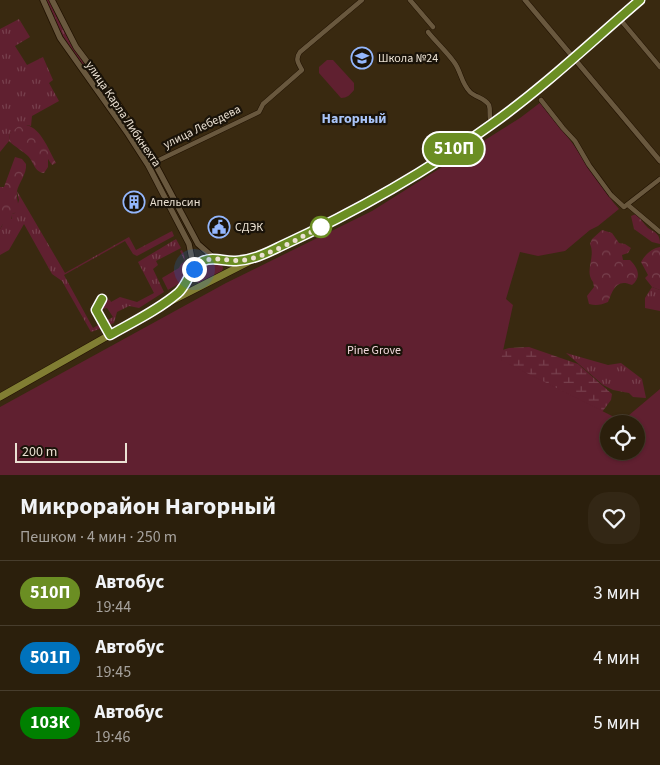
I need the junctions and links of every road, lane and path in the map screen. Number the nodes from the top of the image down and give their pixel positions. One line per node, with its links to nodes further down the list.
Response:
1 (43, 0): 16 (main road, улица Карла Либкнехта)
2 (52, 0): 15 (main road, улица Карла Либкнехта)
3 (362, 0): 15 (street, улица Лебедева)
4 (410, 0): 8 (street)
5 (525, 0): 10 (street)
6 (640, 0): 7 (main road)
7 (619, 18): 10 (main road); 11 (street)
8 (433, 27)
9 (428, 32): 13 (street)
10 (573, 58): 13 (main road); 14 (street)
11 (660, 67)
12 (541, 100): 18 (street)
13 (492, 124): 20 (main road)
14 (660, 161)
15 (155, 162): 16 (main road); 21 (main road, улица Карла Либкнехта)
16 (148, 166): 22 (main road, улица Карла Либкнехта)
17 (660, 178): 18 (street)
18 (626, 206): 19 (street)
19 (660, 232)
20 (258, 257): 21 (main road); 23 (main road)
21 (218, 259): 22 (main road); 23 (main road)
22 (192, 272): 24 (main road); 25 (main road)
23 (223, 275): 24 (main road)
24 (202, 286): 25 (main road)
25 (150, 312): 26 (main road)
26 (0, 396)

